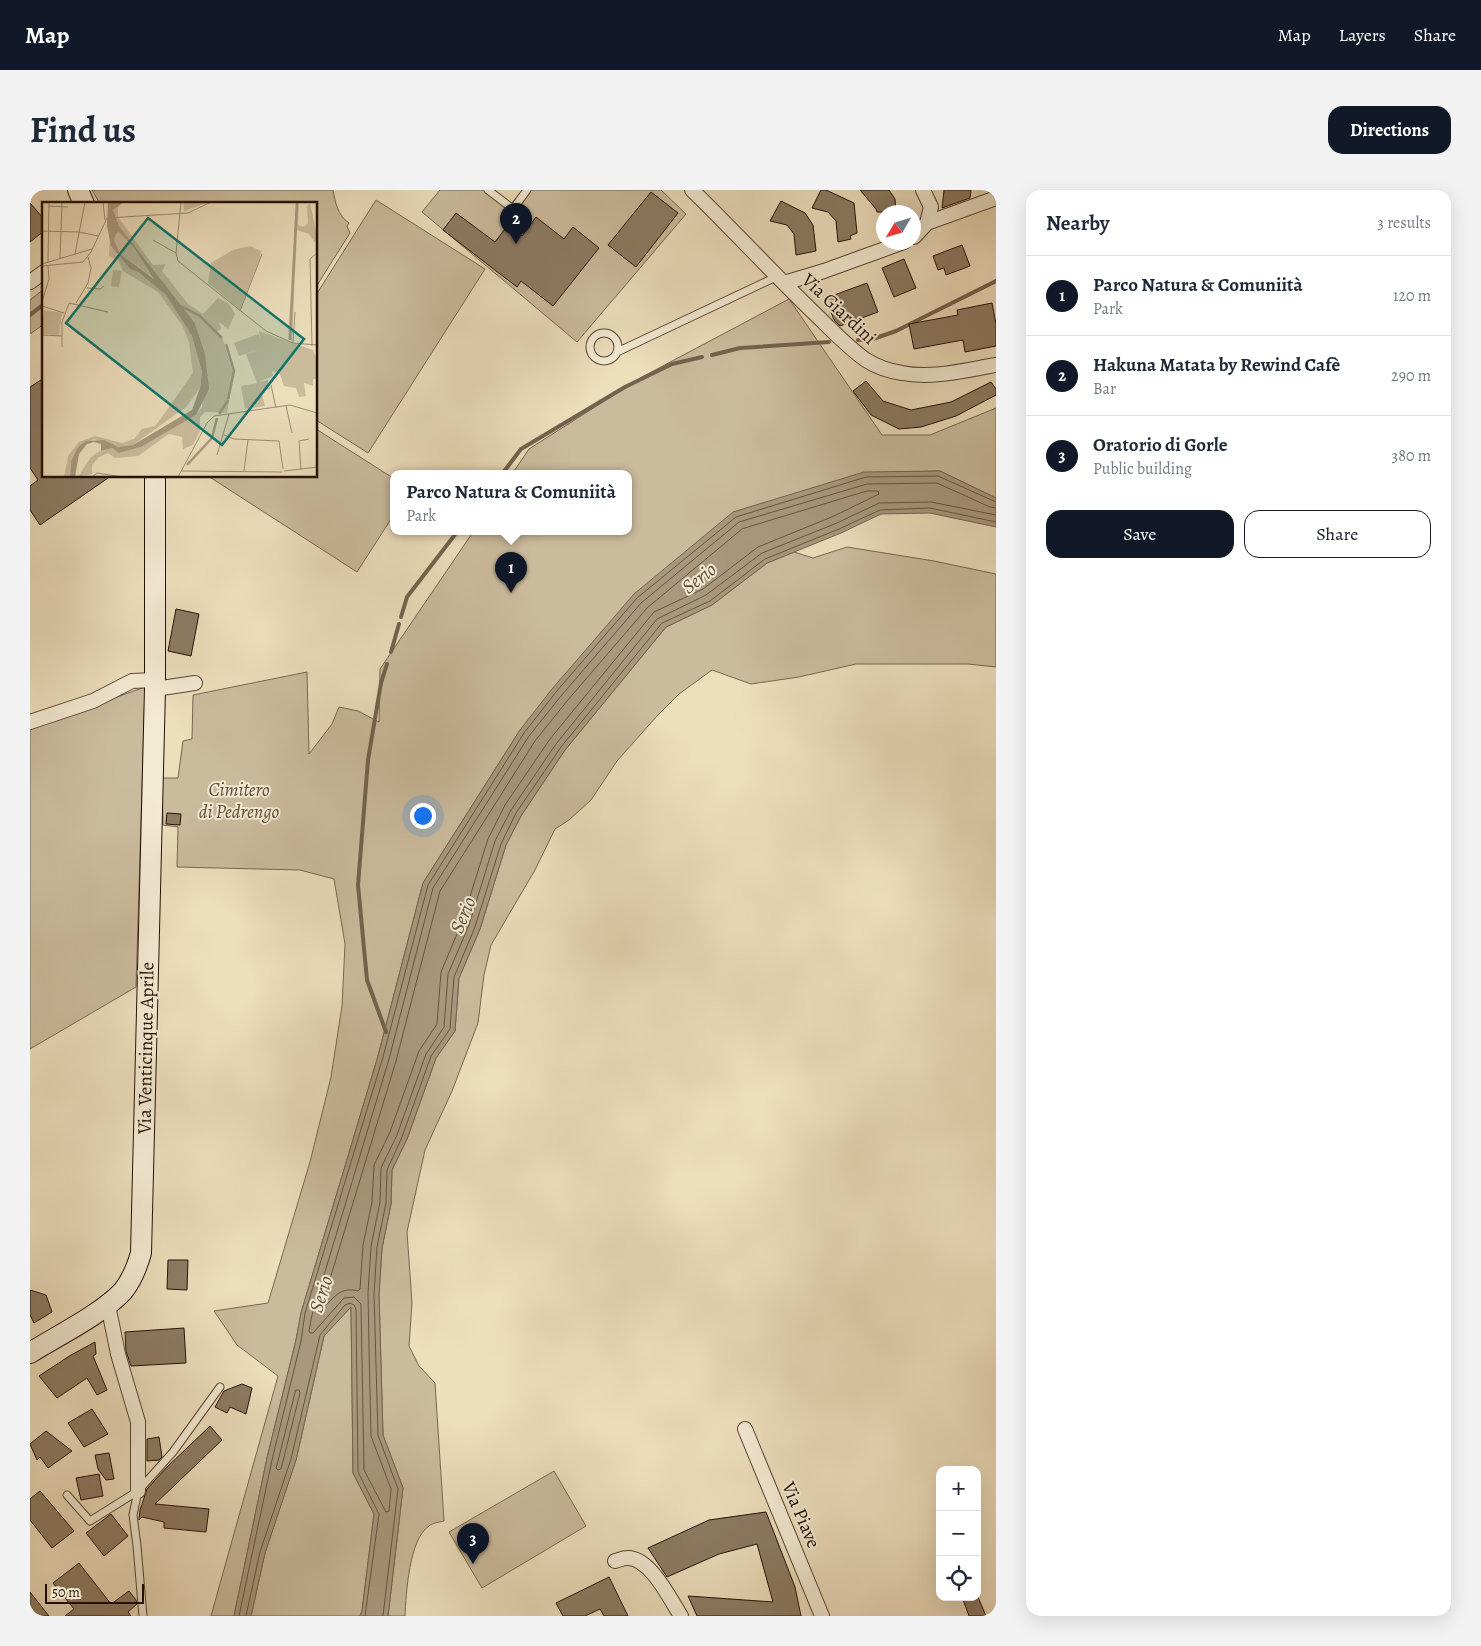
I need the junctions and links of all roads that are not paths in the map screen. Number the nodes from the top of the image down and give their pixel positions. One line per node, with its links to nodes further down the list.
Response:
1 (78, 190): 7 (street)
2 (488, 190): 3 (lane)
3 (527, 190)
4 (692, 190): 12 (street, Via Giardini)
5 (923, 190): 8 (street)
6 (996, 198): 8 (street)
7 (83, 202)
8 (927, 223): 9 (street)
9 (921, 229)
10 (882, 250): 12 (street)
11 (42, 273): 13 (street)
12 (781, 280): 14 (lane); 15 (street, Via Giardini)
13 (30, 282)
14 (617, 352): 14 (lane)
15 (996, 365)
16 (155, 478): 18 (street, Via Venticinque Aprile)
17 (195, 683): 18 (street)
18 (155, 684): 19 (street); 20 (street, Via Venticinque Aprile)
19 (30, 722)
20 (108, 1306): 21 (street, Via Venticinque Aprile); 24 (street)
21 (30, 1353)
22 (220, 1387): 24 (lane)
23 (747, 1433): 29 (street, Via Piave)
24 (138, 1491): 25 (lane); 27 (lane)
25 (66, 1495)
26 (616, 1561): 28 (street)
27 (143, 1616)
28 (681, 1616)
29 (822, 1616)

